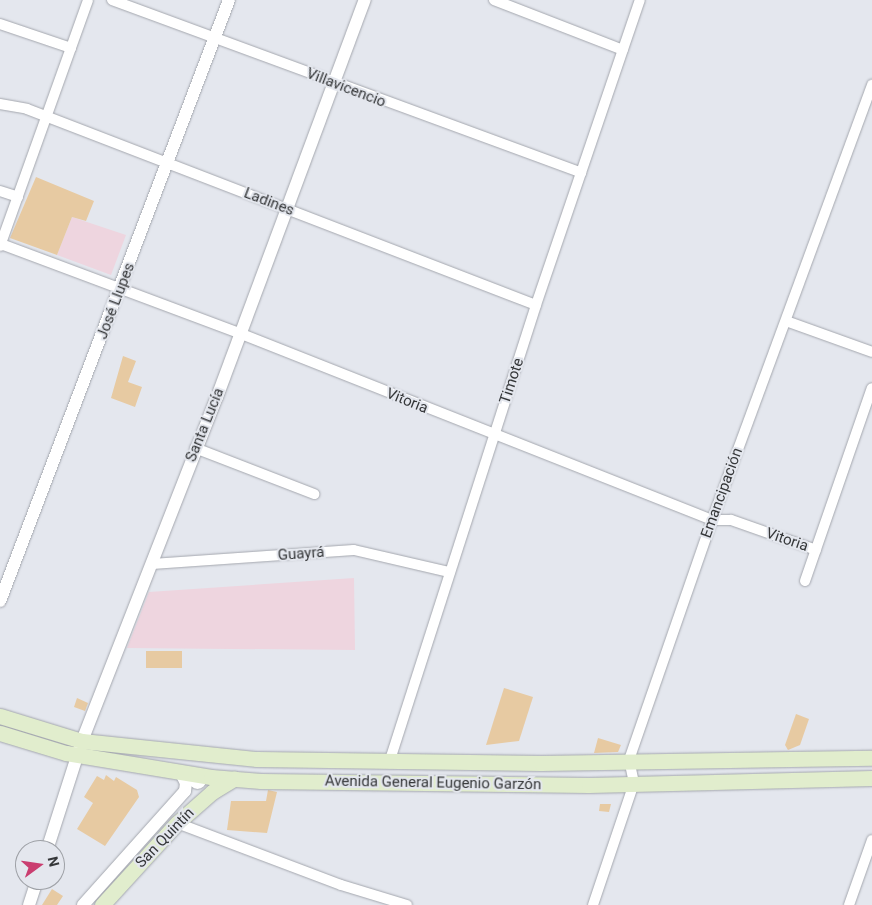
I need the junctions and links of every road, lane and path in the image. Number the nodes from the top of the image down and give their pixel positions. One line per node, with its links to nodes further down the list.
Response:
1 (88, 0): 9 (street)
2 (112, 0): 8 (street, Villavicencio)
3 (228, 0): 8 (street, José Llupes)
4 (365, 0): 11 (street, Santa Lucía)
5 (640, 0): 10 (street, Timote)
6 (499, 1): 10 (street)
7 (0, 24): 9 (street)
8 (214, 38): 11 (street, Villavicencio); 15 (street, José Llupes)
9 (71, 48): 14 (street)
10 (623, 50): 16 (street, Timote)
11 (335, 84): 16 (street, Villavicencio); 19 (street, Santa Lucía)
12 (872, 84): 23 (street, Emancipación)
13 (0, 104): 14 (street, Ladines)
14 (46, 117): 15 (street, Ladines); 18 (street)
15 (168, 163): 19 (street, Ladines); 21 (street, José Llupes)
16 (581, 173): 22 (street, Timote)
17 (0, 191): 18 (street)
18 (18, 197): 20 (street)
19 (287, 210): 22 (street, Ladines); 24 (street, Santa Lucía)
20 (0, 245): 21 (street, Vitoria)
21 (121, 289): 24 (street, Vitoria); 35 (street, José Llupes)
22 (536, 305): 27 (street, Timote)
23 (786, 321): 25 (street); 30 (street, Emancipación)
24 (239, 333): 27 (street, Vitoria); 28 (street, Santa Lucía)
25 (872, 352)
26 (872, 388): 31 (street)
27 (494, 435): 30 (street, Vitoria); 33 (street, Timote)
28 (195, 448): 29 (street); 32 (street, Santa Lucía)
29 (314, 494)
30 (712, 520): 31 (street, Vitoria); 40 (street, Emancipación)
31 (816, 550): 34 (street)
32 (152, 564): 33 (street, Guayrá); 38 (street, Santa Lucía)
33 (449, 572): 41 (street, Timote)
34 (805, 581)
35 (0, 602)
36 (0, 716): 38 (main road, Avenida General Eugenio Garzón)
37 (0, 732): 38 (main road, Avenida General Eugenio Garzón)
38 (80, 748): 41 (main road, Avenida General Eugenio Garzón); 42 (main road, Avenida General Eugenio Garzón); 47 (street, Santa Lucía)
39 (872, 758): 40 (main road, Avenida General Eugenio Garzón)
40 (629, 760): 41 (main road, Avenida General Eugenio Garzón); 45 (street)
41 (389, 764)
42 (180, 771): 44 (main road, Avenida General Eugenio Garzón); 51 (street, San Quintín)
43 (872, 778): 45 (main road, Avenida General Eugenio Garzón)
44 (234, 779): 45 (main road, Avenida General Eugenio Garzón); 46 (main road, San Quintín)
45 (634, 783): 54 (street)
46 (177, 823): 52 (main road, San Quintín); 53 (street)
47 (50, 840)
48 (872, 840): 55 (street)
49 (34, 890): 50 (street)
50 (29, 905)
51 (83, 905)
52 (102, 905)
53 (407, 905)
54 (593, 905)
55 (849, 905)

